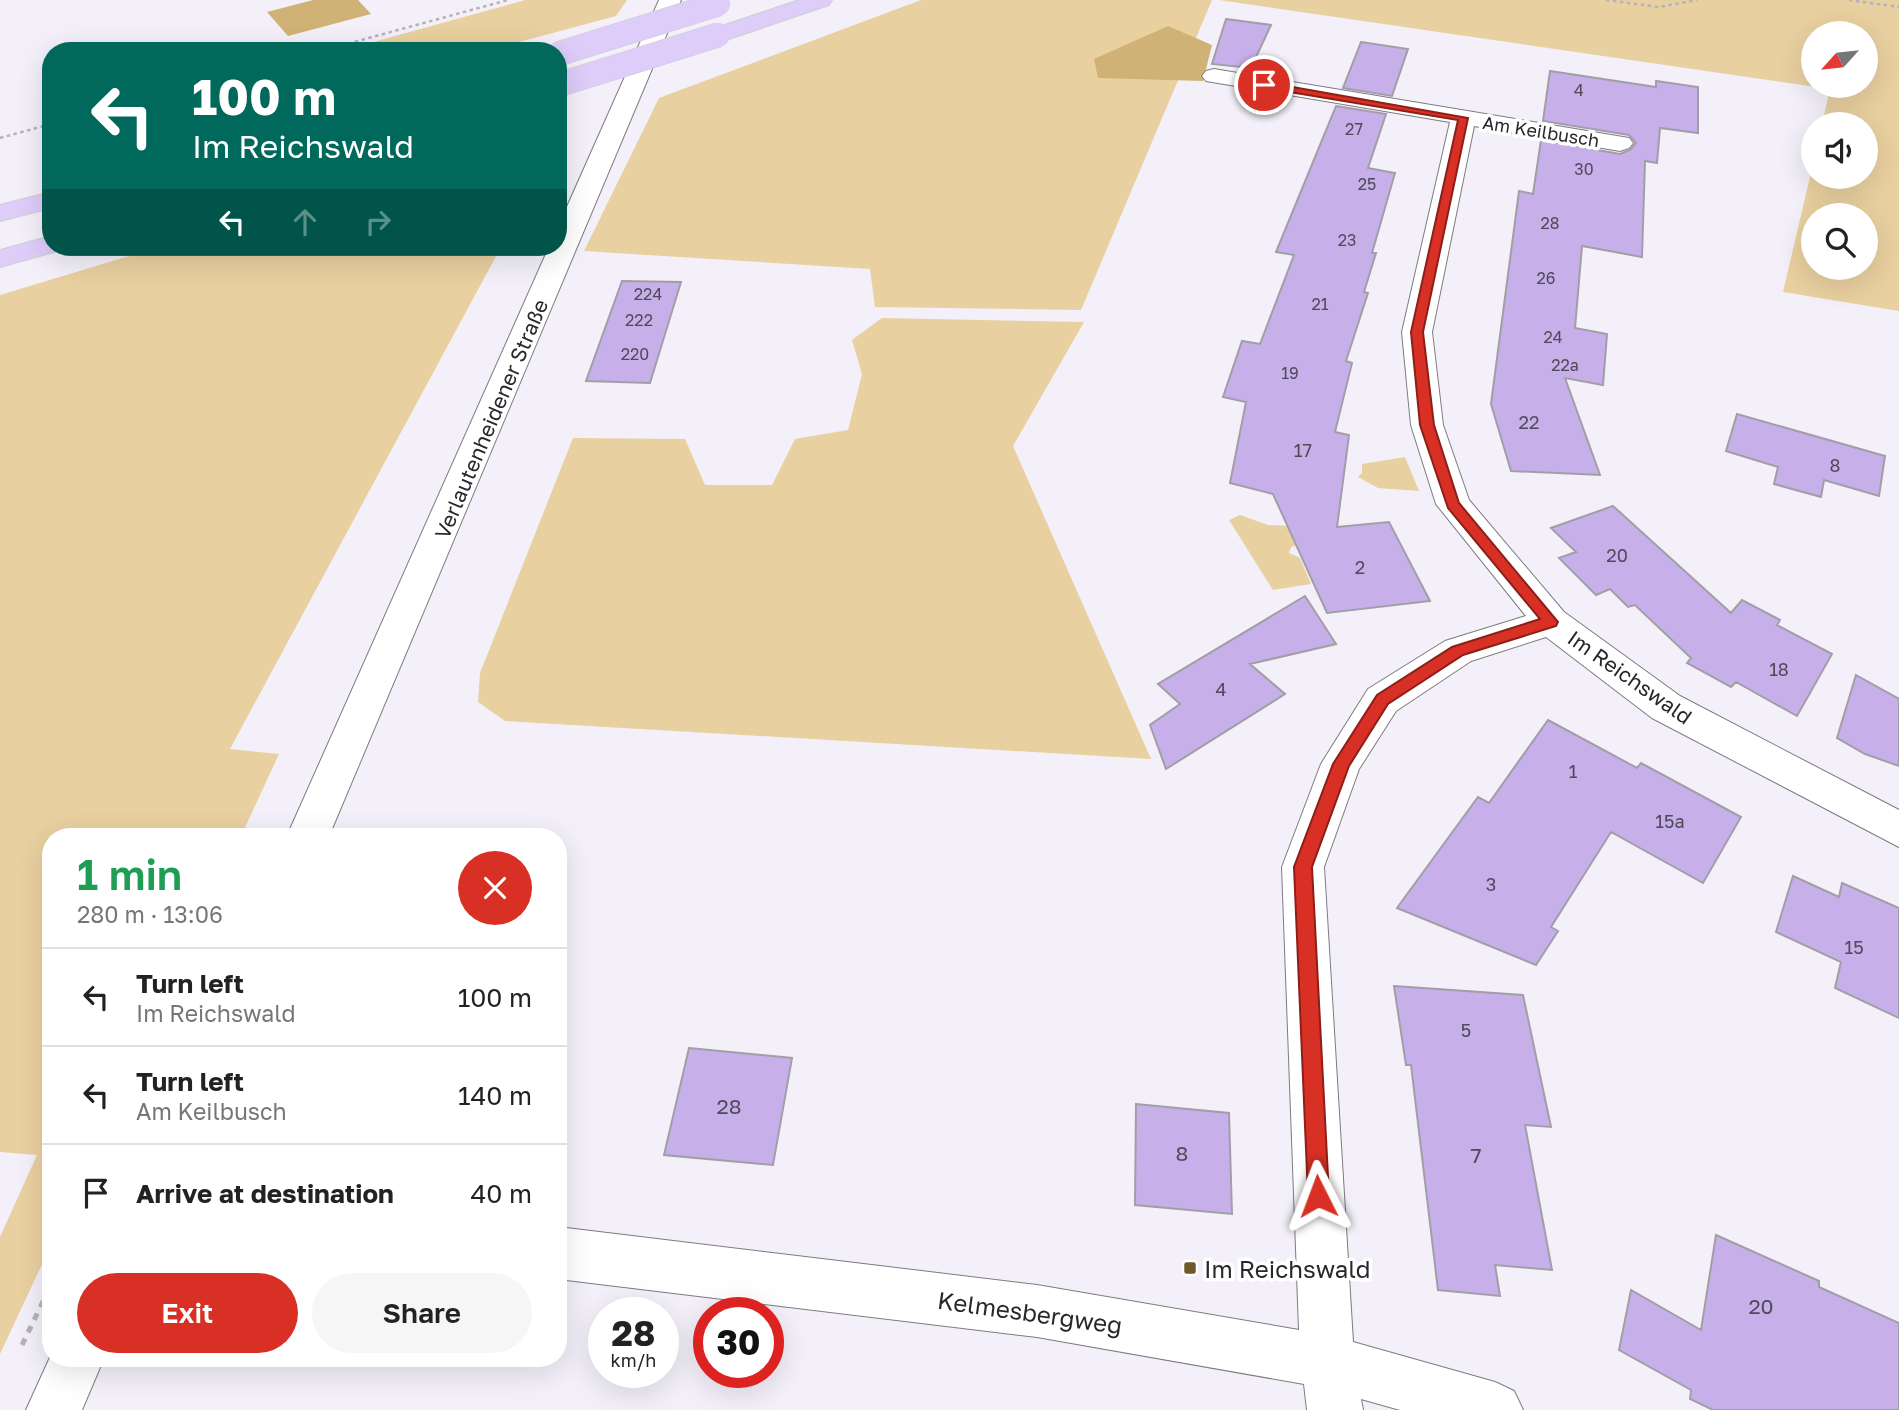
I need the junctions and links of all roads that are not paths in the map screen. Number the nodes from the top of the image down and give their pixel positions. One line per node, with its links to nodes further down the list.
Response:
1 (670, 0): 11 (street, Verlautenheidener Straße)
2 (821, 0): 6 (highway, bridge)
3 (724, 2): 4 (highway, bridge)
4 (567, 51)
5 (1214, 76): 7 (street, Am Keilbusch)
6 (567, 82)
7 (1463, 118): 8 (street, Am Keilbusch); 15 (street, Im Reichswald)
8 (1620, 143)
9 (42, 202): 10 (highway)
10 (0, 213)
11 (567, 238)
12 (42, 247): 14 (highway)
13 (559, 256): 16 (street, Verlautenheidener Straße)
14 (0, 259)
15 (1551, 622): 17 (street, Im Reichswald); 20 (street)
16 (311, 828)
17 (1899, 830)
18 (567, 1254): 20 (street, Kelmesbergweg)
19 (73, 1367): 21 (street)
20 (1331, 1386): 22 (street, Kelmesbergweg)
21 (54, 1410)
22 (1495, 1410)

